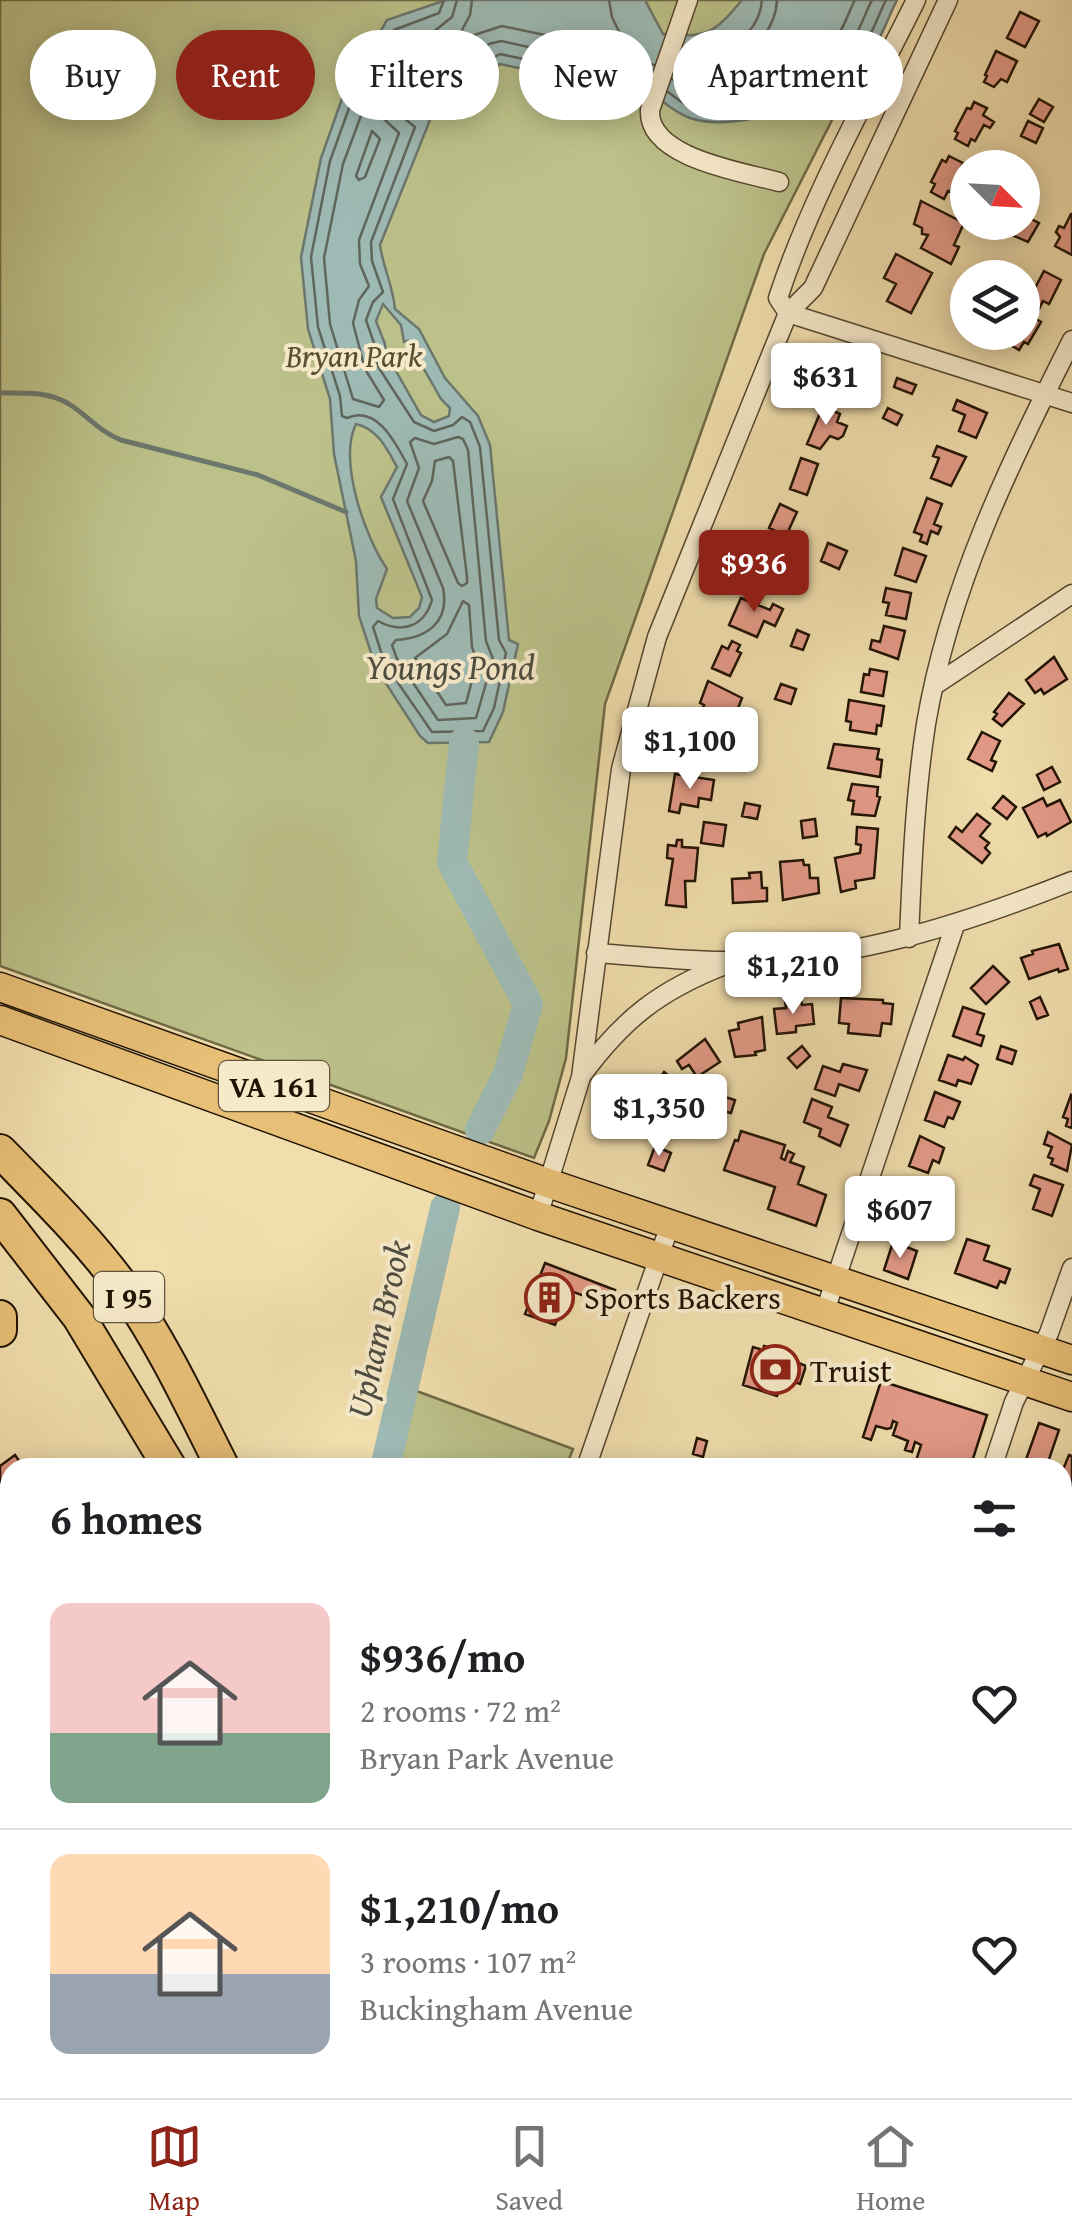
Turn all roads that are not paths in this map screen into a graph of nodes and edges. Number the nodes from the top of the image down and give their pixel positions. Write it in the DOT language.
graph roads {
  1 [pos="688,0"];
  2 [pos="916,0"];
  3 [pos="948,0"];
  4 [pos="779,182"];
  5 [pos="788,313"];
  6 [pos="1072,340"];
  7 [pos="1044,394"];
  8 [pos="1072,403"];
  9 [pos="1072,594"];
  10 [pos="934,684"];
  11 [pos="1072,881"];
  12 [pos="955,925"];
  13 [pos="909,938"];
  14 [pos="596,953"];
  15 [pos="735,962"];
  16 [pos="0,987"];
  17 [pos="0,1020"];
  18 [pos="581,1077"];
  19 [pos="0,1151"];
  20 [pos="548,1183"];
  21 [pos="0,1215"];
  22 [pos="538,1216"];
  23 [pos="670,1225"];
  24 [pos="660,1257"];
  25 [pos="1072,1268"];
  26 [pos="835,1280"];
  27 [pos="824,1314"];
  28 [pos="0,1318"];
  29 [pos="0,1330"];
  30 [pos="1040,1349"];
  31 [pos="1072,1360"];
  32 [pos="1024,1380"];
  33 [pos="1072,1396"];
  34 [pos="164,1458"];
  35 [pos="217,1458"];
  36 [pos="590,1458"];
  37 [pos="996,1458"];
  1 -- 4 [label="street"];
  2 -- 5 [label="street"];
  3 -- 5 [label="street"];
  5 -- 7 [label="street"];
  5 -- 14 [label="street"];
  6 -- 7 [label="street"];
  7 -- 8 [label="street"];
  7 -- 10 [label="street"];
  9 -- 10 [label="street"];
  10 -- 13 [label="street"];
  11 -- 12 [label="street"];
  12 -- 13 [label="street"];
  12 -- 26 [label="street"];
  13 -- 15 [label="street"];
  14 -- 15 [label="street"];
  14 -- 18 [label="street"];
  15 -- 18 [label="street"];
  16 -- 20 [label="main road, VA 161"];
  17 -- 22 [label="main road, VA 161"];
  18 -- 20 [label="street"];
  19 -- 35 [label="highway, I 95"];
  20 -- 22 [label="street"];
  20 -- 23 [label="main road, VA 161"];
  21 -- 34 [label="highway, I 95"];
  22 -- 24 [label="main road, VA 161"];
  23 -- 24 [label="street"];
  23 -- 26 [label="main road, VA 161"];
  24 -- 27 [label="main road, VA 161"];
  24 -- 36 [label="street"];
  25 -- 30 [label="street"];
  26 -- 27 [label="street"];
  26 -- 30 [label="main road, VA 161"];
  27 -- 32 [label="main road, VA 161"];
  28 -- 29 [label="highway"];
  30 -- 31 [label="main road, VA 161"];
  30 -- 32 [label="street"];
  32 -- 33 [label="main road, VA 161"];
  32 -- 37 [label="street"];
}
